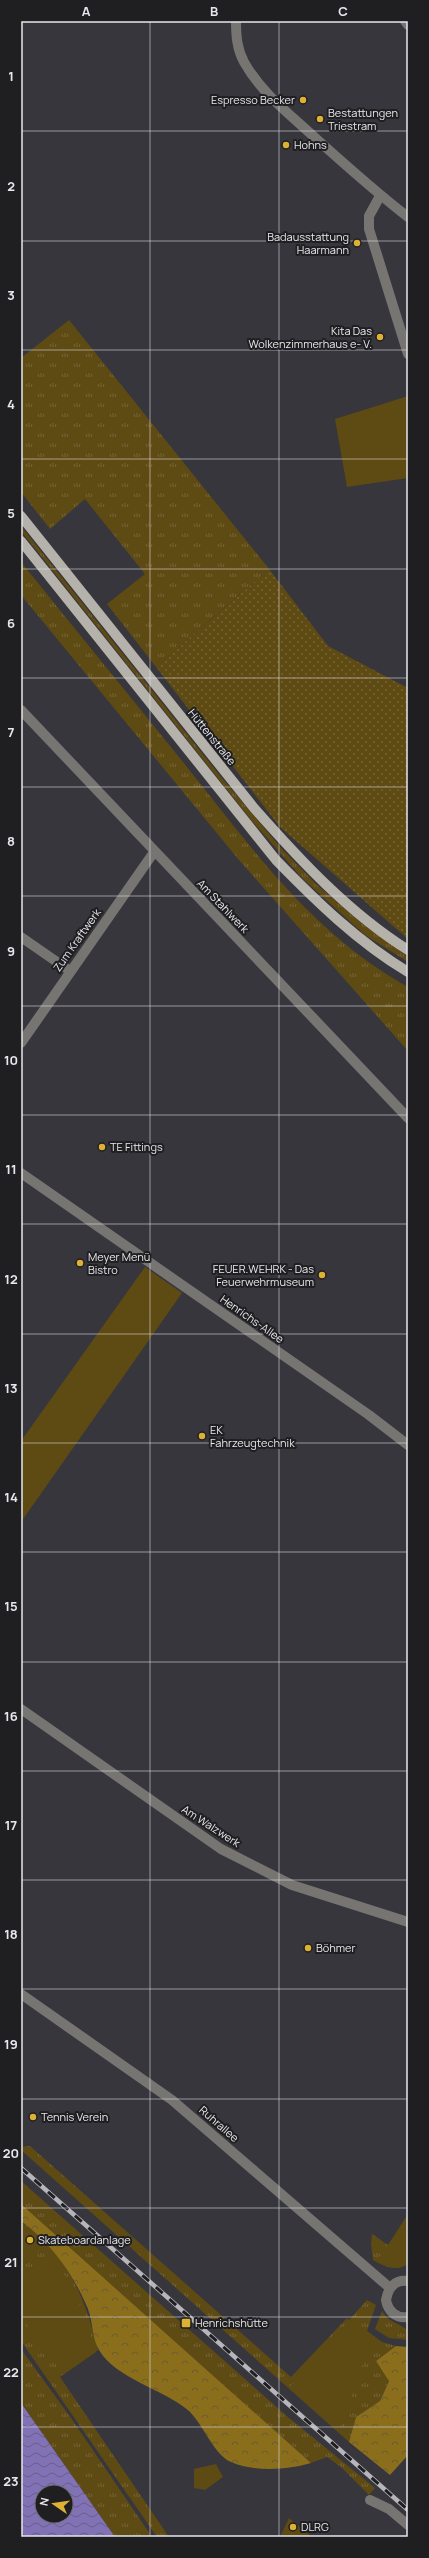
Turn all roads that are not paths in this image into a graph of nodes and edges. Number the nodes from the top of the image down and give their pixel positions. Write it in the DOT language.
graph roads {
  1 [pos="405,21"];
  2 [pos="236,25"];
  3 [pos="408,25"];
  4 [pos="380,196"];
  5 [pos="408,217"];
  6 [pos="408,354"];
  7 [pos="21,516"];
  8 [pos="21,541"];
  9 [pos="21,710"];
  10 [pos="154,852"];
  11 [pos="21,937"];
  12 [pos="408,950"];
  13 [pos="70,971"];
  14 [pos="408,972"];
  15 [pos="21,1043"];
  16 [pos="408,1118"];
  17 [pos="21,1173"];
  18 [pos="408,1444"];
  19 [pos="21,1709"];
  20 [pos="408,1922"];
  21 [pos="21,1994"];
  22 [pos="408,2281"];
  23 [pos="390,2288"];
  24 [pos="407,2319"];
  25 [pos="370,2500"];
  26 [pos="408,2525"];
  1 -- 3 [label="street"];
  2 -- 4 [label="street"];
  4 -- 5 [label="street"];
  4 -- 6 [label="street"];
  7 -- 12 [label="main road, Hüttenstraße"];
  8 -- 14 [label="main road"];
  9 -- 10 [label="street, Am Stahlwerk"];
  10 -- 13 [label="street, Zum Kraftwerk"];
  10 -- 16 [label="street, Am Stahlwerk"];
  11 -- 13 [label="street"];
  13 -- 15 [label="street, Zum Kraftwerk"];
  17 -- 18 [label="street, Henrichs-Allee"];
  19 -- 20 [label="street, Am Walzwerk"];
  21 -- 23 [label="street, Ruhrallee"];
  22 -- 23 [label="street"];
  23 -- 24 [label="street"];
  25 -- 26 [label="street"];
}
